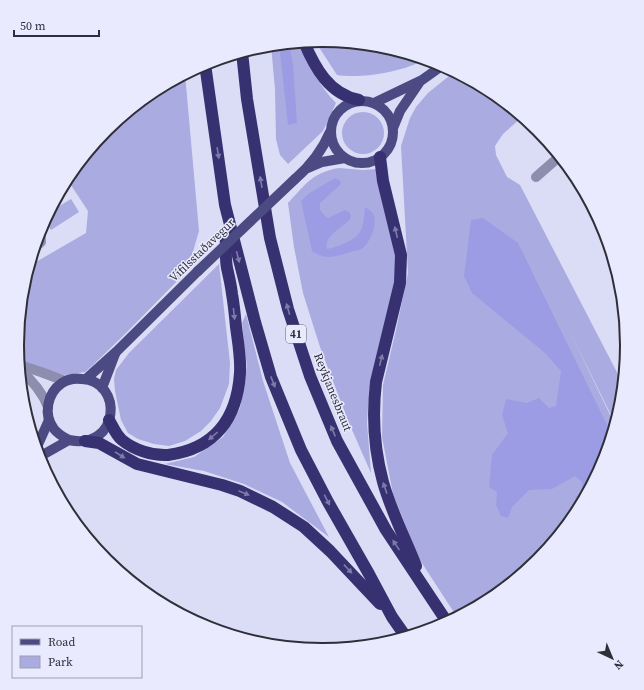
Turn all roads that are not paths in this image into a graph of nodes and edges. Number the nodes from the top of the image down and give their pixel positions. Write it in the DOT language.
graph roads {
  1 [pos="307,48"];
  2 [pos="243,58"];
  3 [pos="436,70"];
  4 [pos="206,71"];
  5 [pos="422,80"];
  6 [pos="359,100"];
  7 [pos="374,103"];
  8 [pos="393,128"];
  9 [pos="330,132"];
  10 [pos="380,157"];
  11 [pos="345,158"];
  12 [pos="555,160"];
  13 [pos="308,168"];
  14 [pos="536,177"];
  15 [pos="225,205"];
  16 [pos="116,352"];
  17 [pos="25,367"];
  18 [pos="26,375"];
  19 [pos="86,379"];
  20 [pos="65,381"];
  21 [pos="102,388"];
  22 [pos="48,407"];
  23 [pos="49,420"];
  24 [pos="109,420"];
  25 [pos="40,440"];
  26 [pos="69,440"];
  27 [pos="85,441"];
  28 [pos="45,454"];
  29 [pos="426,589"];
  30 [pos="392,617"];
  31 [pos="444,617"];
  32 [pos="402,632"];
  1 -- 6 [label="highway"];
  29 -- 2 [label="highway, Reykjanesbraut / 41, one-way"];
  3 -- 5 [label="main road"];
  4 -- 15 [label="highway, one-way"];
  5 -- 7 [label="main road"];
  5 -- 8 [label="main road"];
  6 -- 7 [label="main road"];
  6 -- 9 [label="main road, Vífilsstaðavegur"];
  7 -- 8 [label="main road"];
  8 -- 10 [label="main road"];
  9 -- 11 [label="main road"];
  9 -- 13 [label="main road, Vífilsstaðavegur"];
  10 -- 11 [label="main road, Vífilsstaðavegur"];
  29 -- 10 [label="highway, one-way"];
  11 -- 13 [label="main road, Vífilsstaðavegur"];
  12 -- 14 [label="street"];
  13 -- 16 [label="main road, Vífilsstaðavegur, bridge"];
  15 -- 24 [label="highway, one-way"];
  15 -- 30 [label="highway, one-way"];
  16 -- 19 [label="main road, Vífilsstaðavegur"];
  16 -- 21 [label="main road, Vífilsstaðavegur"];
  17 -- 20 [label="street"];
  18 -- 22 [label="street"];
  19 -- 20 [label="main road"];
  19 -- 21 [label="main road"];
  20 -- 22 [label="main road"];
  21 -- 24 [label="main road"];
  22 -- 23 [label="main road"];
  23 -- 25 [label="main road"];
  23 -- 26 [label="main road"];
  24 -- 27 [label="main road"];
  26 -- 27 [label="main road"];
  26 -- 28 [label="main road"];
  27 -- 30 [label="highway, one-way"];
  29 -- 31 [label="highway, Reykjanesbraut / 41"];
  30 -- 32 [label="highway"];
}
